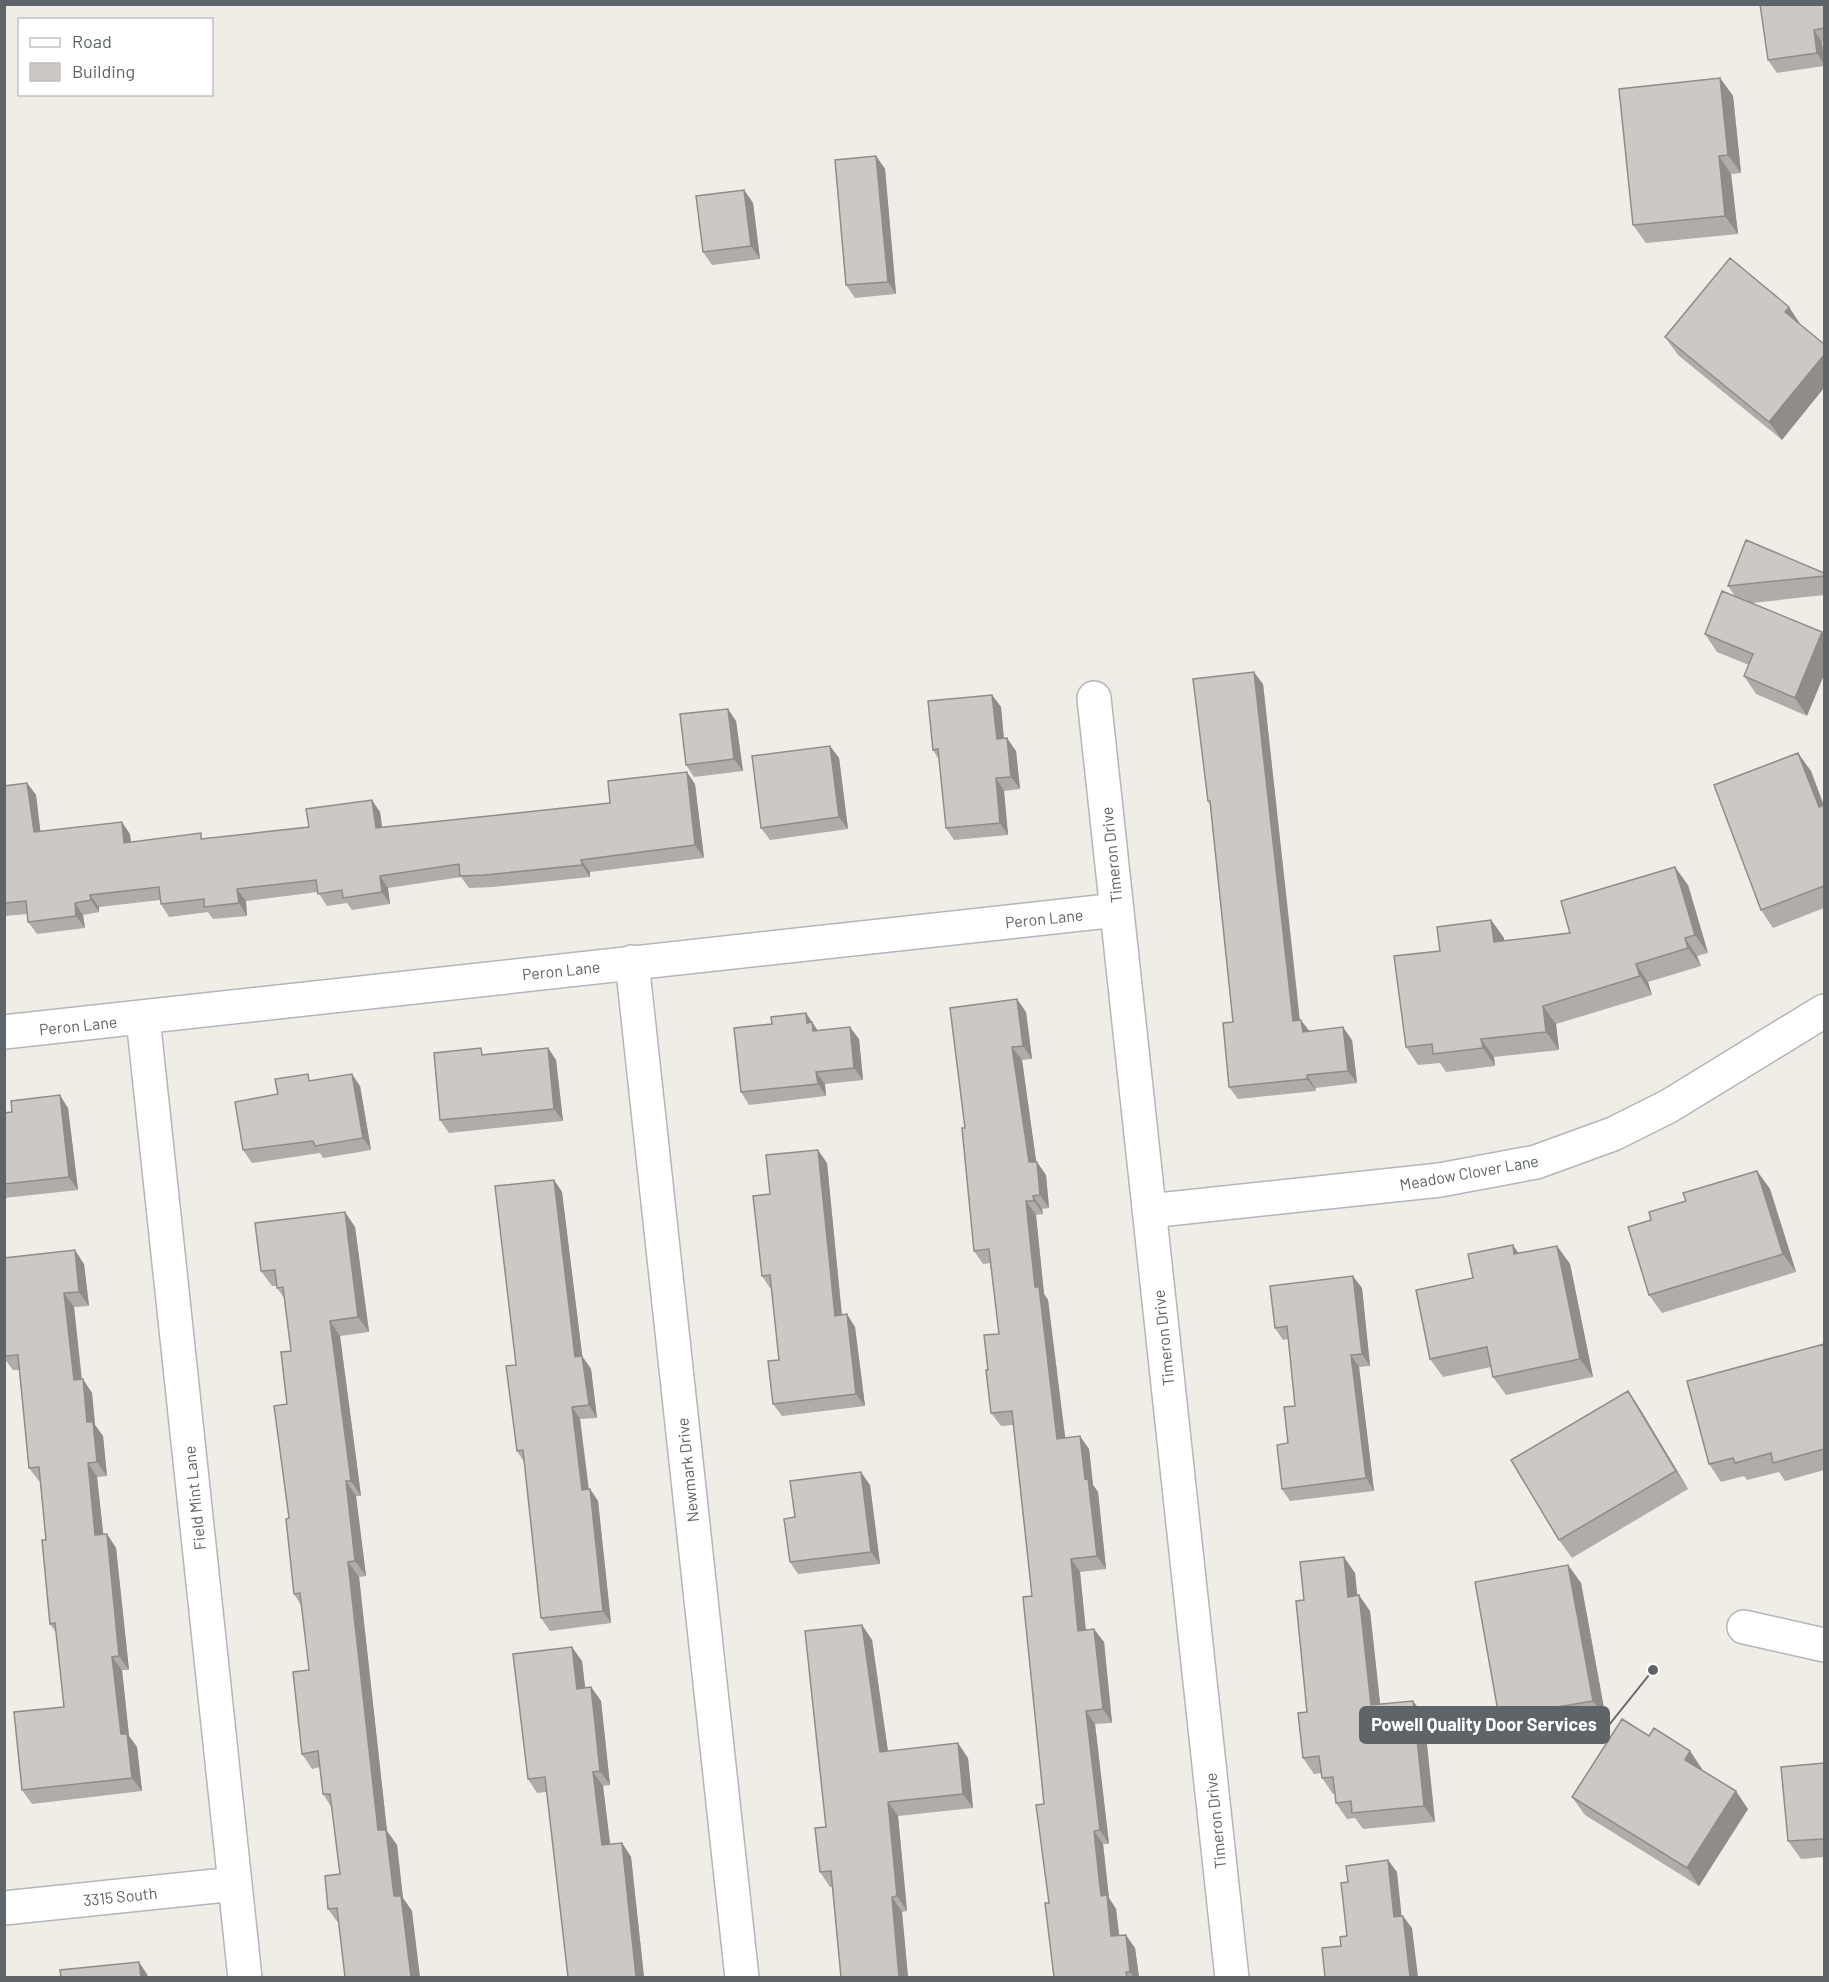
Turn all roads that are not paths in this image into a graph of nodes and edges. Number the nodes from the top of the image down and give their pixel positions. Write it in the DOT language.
graph roads {
  1 [pos="1094,699"];
  2 [pos="1117,910"];
  3 [pos="633,962"];
  4 [pos="1824,1011"];
  5 [pos="143,1018"];
  6 [pos="4,1032"];
  7 [pos="1149,1211"];
  8 [pos="1744,1627"];
  9 [pos="1824,1645"];
  10 [pos="235,1884"];
  11 [pos="4,1908"];
  12 [pos="245,1977"];
  13 [pos="742,1977"];
  14 [pos="1232,1977"];
  1 -- 2 [label="street, Timeron Drive"];
  2 -- 3 [label="street, Peron Lane"];
  2 -- 7 [label="street, Timeron Drive"];
  3 -- 5 [label="street, Peron Lane"];
  3 -- 13 [label="street, Newmark Drive"];
  4 -- 7 [label="street, Meadow Clover Lane"];
  5 -- 6 [label="street, Peron Lane"];
  5 -- 10 [label="street, Field Mint Lane"];
  7 -- 14 [label="street, Timeron Drive"];
  8 -- 9 [label="street"];
  10 -- 11 [label="street, 3315 South"];
  10 -- 12 [label="street, Field Mint Lane"];
}
